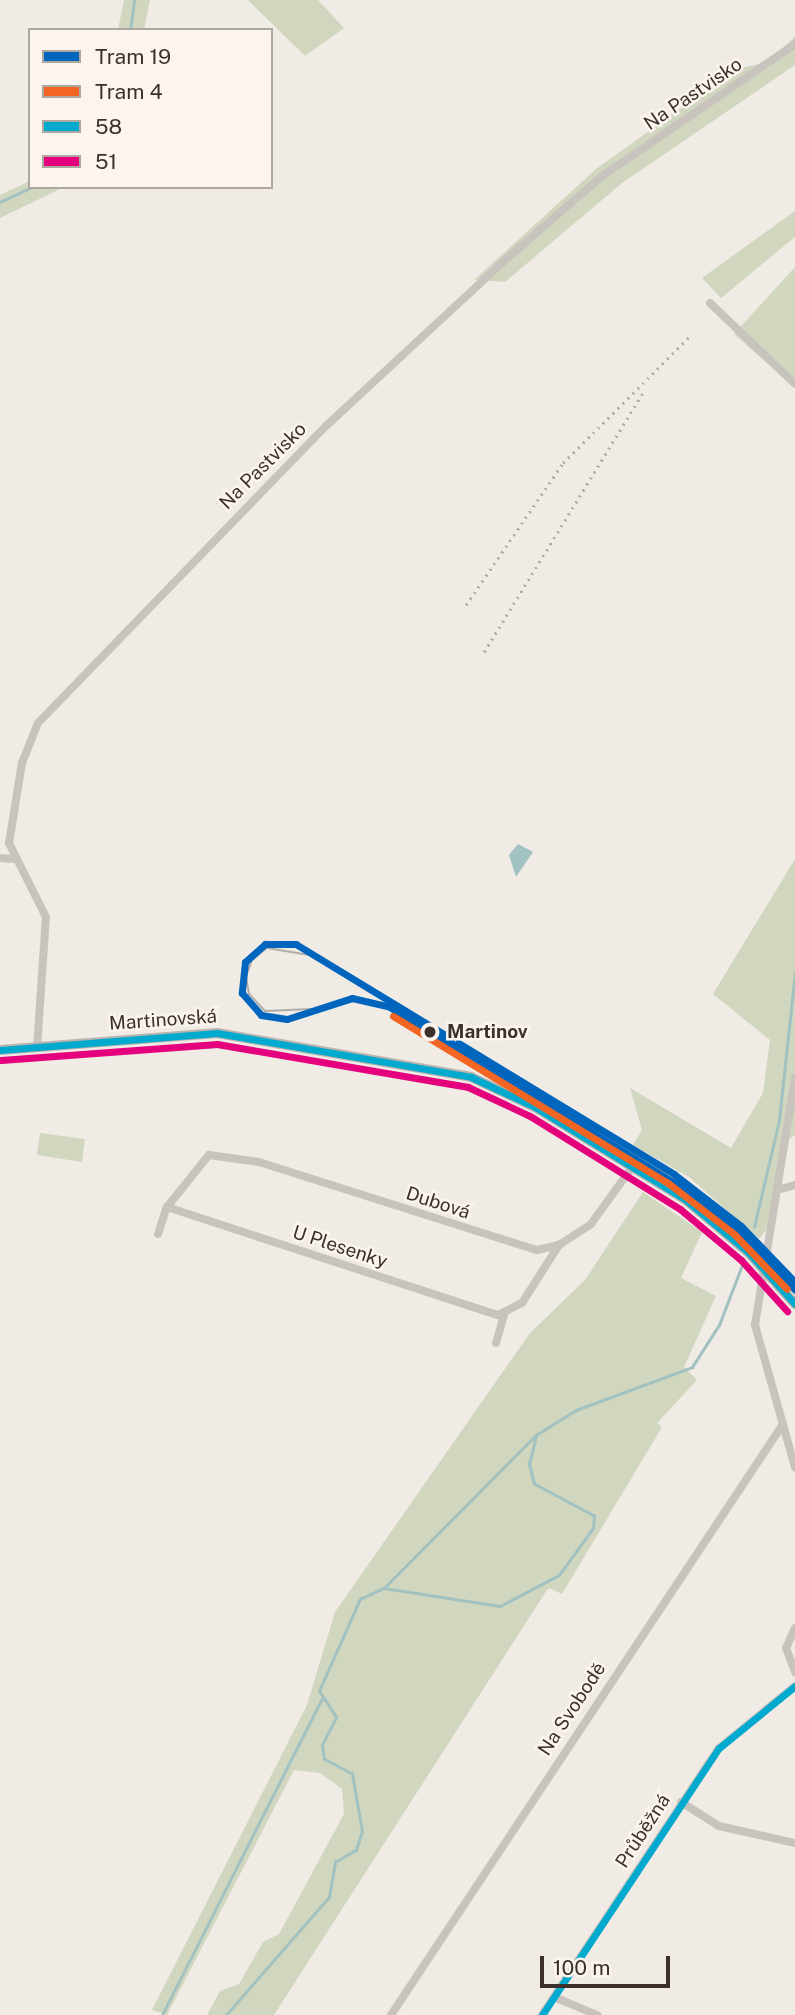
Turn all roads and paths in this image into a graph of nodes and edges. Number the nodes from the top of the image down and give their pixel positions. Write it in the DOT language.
graph roads {
  1 [pos="795,44"];
  2 [pos="710,303"];
  3 [pos="795,384"];
  4 [pos="0,858"];
  5 [pos="15,859"];
  6 [pos="37,1048"];
  7 [pos="0,1050"];
  8 [pos="795,1078"];
  9 [pos="795,1138"];
  10 [pos="788,1145"];
  11 [pos="633,1166"];
  12 [pos="795,1185"];
  13 [pos="781,1189"];
  14 [pos="167,1207"];
  15 [pos="158,1234"];
  16 [pos="559,1245"];
  17 [pos="764,1269"];
  18 [pos="795,1304"];
  19 [pos="504,1315"];
  20 [pos="496,1343"];
  21 [pos="783,1424"];
  22 [pos="795,1467"];
  23 [pos="795,1628"];
  24 [pos="795,1672"];
  25 [pos="795,1686"];
  26 [pos="681,1801"];
  27 [pos="795,1843"];
  28 [pos="554,1997"];
  29 [pos="391,2015"];
  30 [pos="542,2015"];
  31 [pos="597,2015"];
  1 -- 5 [label="street, Na Pastvisko"];
  2 -- 3 [label="street"];
  4 -- 5 [label="street"];
  5 -- 6 [label="street, Na Pastvisko"];
  6 -- 7 [label="street, Martinovská"];
  6 -- 11 [label="street, Martinovská"];
  8 -- 10 [label="street"];
  9 -- 10 [label="street"];
  10 -- 13 [label="street"];
  11 -- 16 [label="street, Dubová"];
  11 -- 17 [label="street, Martinovská"];
  12 -- 13 [label="street"];
  13 -- 17 [label="street"];
  14 -- 15 [label="street"];
  14 -- 16 [label="street, Dubová"];
  14 -- 19 [label="street, U Plesenky"];
  16 -- 19 [label="street"];
  17 -- 18 [label="street, Martinovská"];
  17 -- 21 [label="street"];
  19 -- 20 [label="street"];
  21 -- 22 [label="street"];
  21 -- 29 [label="street, Na Svobodě"];
  23 -- 24 [label="street"];
  25 -- 26 [label="street, Průběžná"];
  26 -- 27 [label="street"];
  26 -- 28 [label="street, Průběžná"];
  28 -- 30 [label="street, Průběžná"];
  28 -- 31 [label="street"];
}
